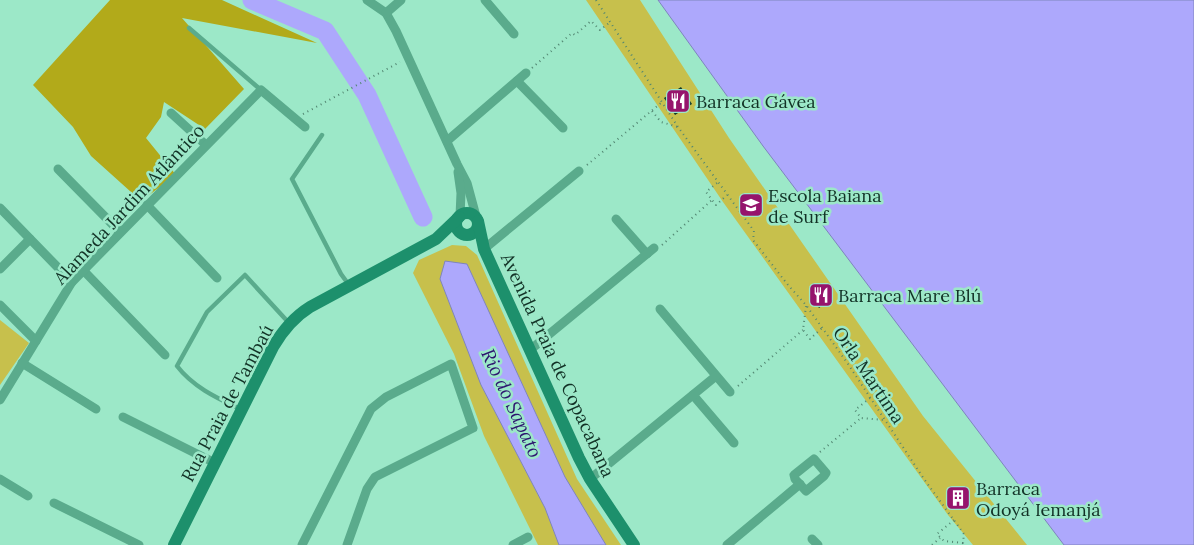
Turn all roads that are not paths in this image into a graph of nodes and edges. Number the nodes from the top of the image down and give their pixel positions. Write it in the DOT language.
graph roads {
  1 [pos="367,0"];
  2 [pos="401,0"];
  3 [pos="486,0"];
  4 [pos="386,13"];
  5 [pos="188,28"];
  6 [pos="514,34"];
  7 [pos="526,72"];
  8 [pos="517,81"];
  9 [pos="261,90"];
  10 [pos="171,113"];
  11 [pos="305,126"];
  12 [pos="563,128"];
  13 [pos="322,135"];
  14 [pos="446,141"];
  15 [pos="206,146"];
  16 [pos="457,164"];
  17 [pos="58,169"];
  18 [pos="579,171"];
  19 [pos="147,205"];
  20 [pos="0,208"];
  21 [pos="459,217"];
  22 [pos="616,219"];
  23 [pos="478,220"];
  24 [pos="120,232"];
  25 [pos="464,234"];
  26 [pos="30,239"];
  27 [pos="436,239"];
  28 [pos="484,249"];
  29 [pos="0,269"];
  30 [pos="83,270"];
  31 [pos="217,278"];
  32 [pos="72,282"];
  33 [pos="350,286"];
  34 [pos="0,305"];
  35 [pos="660,309"];
  36 [pos="289,324"];
  37 [pos="36,340"];
  38 [pos="530,350"];
  39 [pos="165,355"];
  40 [pos="22,362"];
  41 [pos="716,376"];
  42 [pos="730,392"];
  43 [pos="693,395"];
  44 [pos="0,400"];
  45 [pos="96,409"];
  46 [pos="242,410"];
  47 [pos="123,417"];
  48 [pos="734,443"];
  49 [pos="215,463"];
  50 [pos="0,479"];
  51 [pos="590,480"];
  52 [pos="800,484"];
  53 [pos="28,496"];
  54 [pos="54,503"];
  55 [pos="528,537"];
  56 [pos="139,545"];
  57 [pos="174,545"];
  58 [pos="302,545"];
  59 [pos="347,545"];
  60 [pos="512,545"];
  61 [pos="634,545"];
  62 [pos="727,545"];
  1 -- 4 [label="street, Avenida Praia de Copacabana"];
  2 -- 4 [label="street"];
  3 -- 6 [label="street"];
  4 -- 14 [label="street, Avenida Praia de Copacabana"];
  5 -- 9 [label="lane"];
  7 -- 8 [label="street"];
  8 -- 12 [label="street"];
  8 -- 14 [label="street"];
  9 -- 11 [label="street"];
  9 -- 15 [label="street, Alameda Jardim Atlântico"];
  10 -- 15 [label="street"];
  13 -- 33 [label="lane"];
  14 -- 16 [label="street, Avenida Praia de Copacabana"];
  15 -- 19 [label="street, Alameda Jardim Atlântico"];
  16 -- 21 [label="street, Avenida Praia de Copacabana"];
  16 -- 23 [label="street, Avenida Praia de Copacabana"];
  17 -- 24 [label="street"];
  18 -- 28 [label="street"];
  19 -- 24 [label="street, Alameda Jardim Atlântico"];
  19 -- 31 [label="street"];
  20 -- 26 [label="street"];
  21 -- 23 [label="street"];
  21 -- 25 [label="street"];
  21 -- 27 [label="street, Rua Praia de Tambaú"];
  22 -- 38 [label="street"];
  23 -- 25 [label="street"];
  23 -- 28 [label="street, Avenida Praia de Copacabana"];
  24 -- 30 [label="street, Alameda Jardim Atlântico"];
  25 -- 27 [label="street, Rua Praia de Tambaú"];
  25 -- 28 [label="street, Avenida Praia de Copacabana"];
  26 -- 29 [label="street"];
  26 -- 32 [label="street"];
  27 -- 33 [label="street, Rua Praia de Tambaú"];
  28 -- 38 [label="street, Avenida Praia de Copacabana"];
  30 -- 32 [label="street, Alameda Jardim Atlântico"];
  30 -- 39 [label="street"];
  32 -- 37 [label="street, Alameda Jardim Atlântico"];
  33 -- 36 [label="street, Rua Praia de Tambaú"];
  34 -- 37 [label="street"];
  35 -- 41 [label="street"];
  36 -- 46 [label="street, Rua Praia de Tambaú"];
  36 -- 46 [label="lane"];
  37 -- 40 [label="street, Alameda Jardim Atlântico"];
  38 -- 51 [label="street, Avenida Praia de Copacabana"];
  40 -- 44 [label="street, Alameda Jardim Atlântico"];
  40 -- 45 [label="street"];
  41 -- 42 [label="street"];
  41 -- 43 [label="street"];
  43 -- 48 [label="street"];
  43 -- 51 [label="street"];
  46 -- 49 [label="street, Rua Praia de Tambaú"];
  47 -- 49 [label="street"];
  49 -- 57 [label="street, Rua Praia de Tambaú"];
  50 -- 53 [label="street"];
  51 -- 61 [label="street, Avenida Praia de Copacabana"];
  52 -- 52 [label="street"];
  52 -- 62 [label="street"];
  54 -- 56 [label="street"];
  55 -- 60 [label="street"];
  58 -- 59 [label="street"];
}
